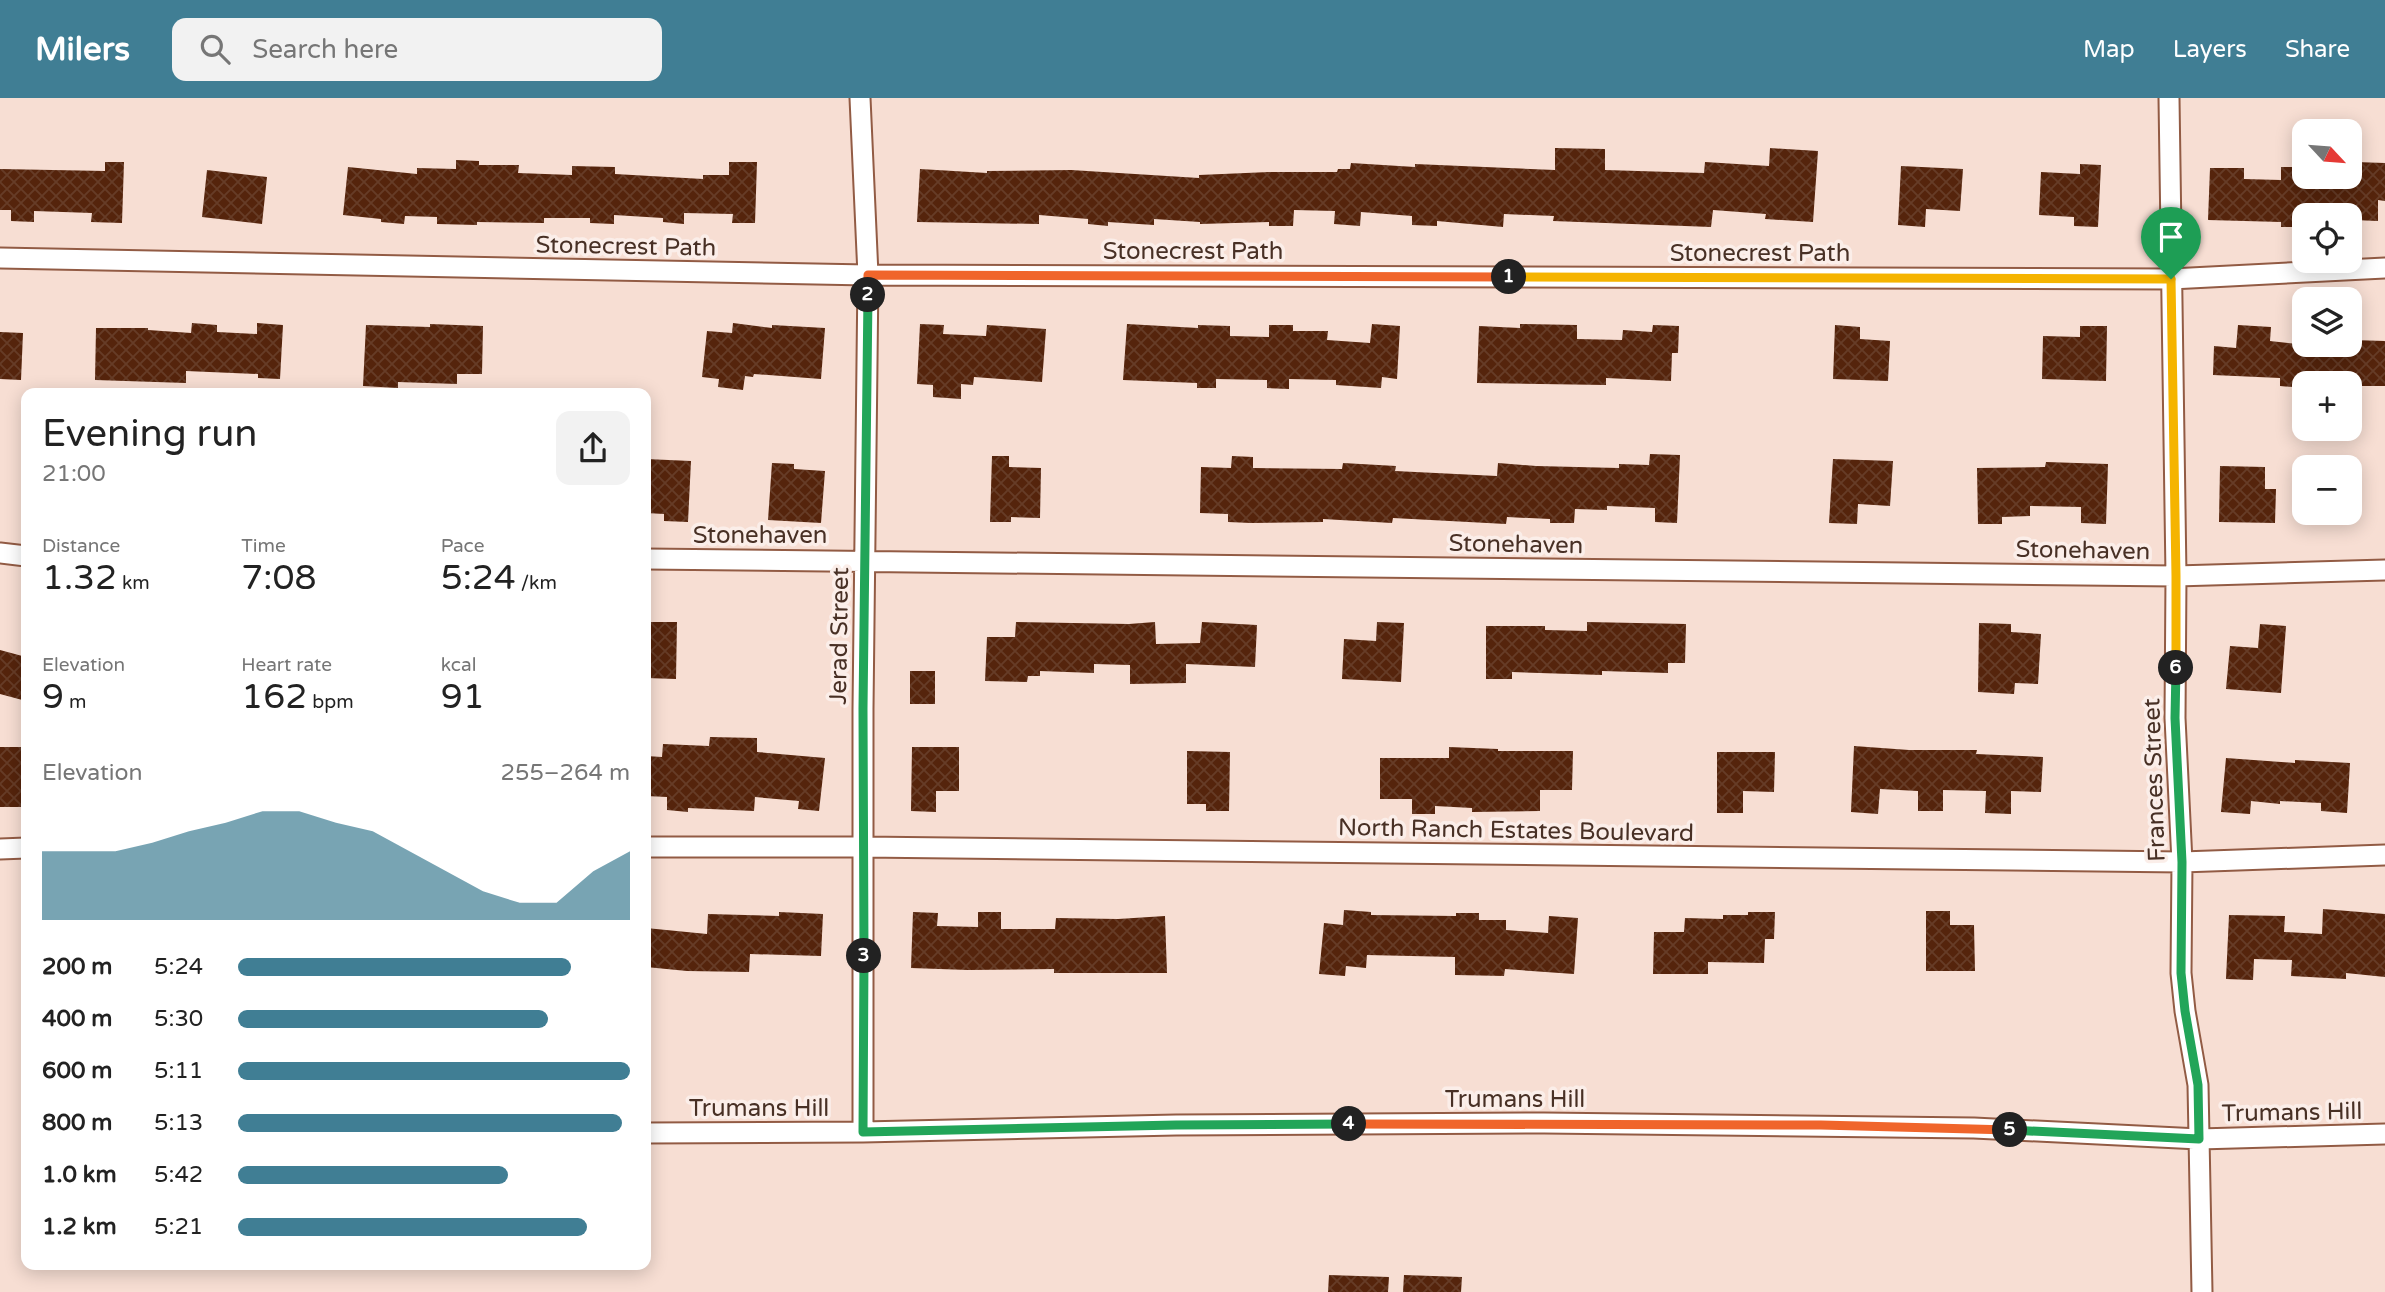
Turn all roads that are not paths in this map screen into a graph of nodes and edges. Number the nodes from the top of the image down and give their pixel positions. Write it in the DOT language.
graph roads {
  1 [pos="860,98"];
  2 [pos="2169,98"];
  3 [pos="0,258"];
  4 [pos="2385,268"];
  5 [pos="868,275"];
  6 [pos="2171,279"];
  7 [pos="0,553"];
  8 [pos="21,555"];
  9 [pos="651,559"];
  10 [pos="864,561"];
  11 [pos="2385,570"];
  12 [pos="2176,576"];
  13 [pos="651,847"];
  14 [pos="863,847"];
  15 [pos="21,848"];
  16 [pos="0,849"];
  17 [pos="2385,855"];
  18 [pos="2182,862"];
  19 [pos="863,1132"];
  20 [pos="651,1133"];
  21 [pos="2385,1134"];
  22 [pos="2199,1139"];
  23 [pos="2202,1292"];
  1 -- 5 [label="street, Jerad Street"];
  2 -- 6 [label="street, Frances Street"];
  3 -- 5 [label="street, Stonecrest Path"];
  4 -- 6 [label="street, Stonecrest Path"];
  5 -- 6 [label="street, Stonecrest Path"];
  5 -- 10 [label="street, Jerad Street"];
  6 -- 12 [label="street, Frances Street"];
  7 -- 8 [label="street"];
  9 -- 10 [label="street, Stonehaven"];
  10 -- 12 [label="street, Stonehaven"];
  10 -- 14 [label="street, Jerad Street"];
  11 -- 12 [label="street, Stonehaven"];
  12 -- 18 [label="street, Frances Street"];
  13 -- 14 [label="street, North Ranch Estates Boulevard"];
  14 -- 18 [label="street, North Ranch Estates Boulevard"];
  14 -- 19 [label="street, Jerad Street"];
  15 -- 16 [label="street"];
  17 -- 18 [label="street, North Ranch Estates Boulevard"];
  18 -- 22 [label="street, Frances Street"];
  19 -- 20 [label="street, Trumans Hill"];
  19 -- 22 [label="street, Trumans Hill"];
  21 -- 22 [label="street, Trumans Hill"];
  22 -- 23 [label="street, Frances Street"];
}
